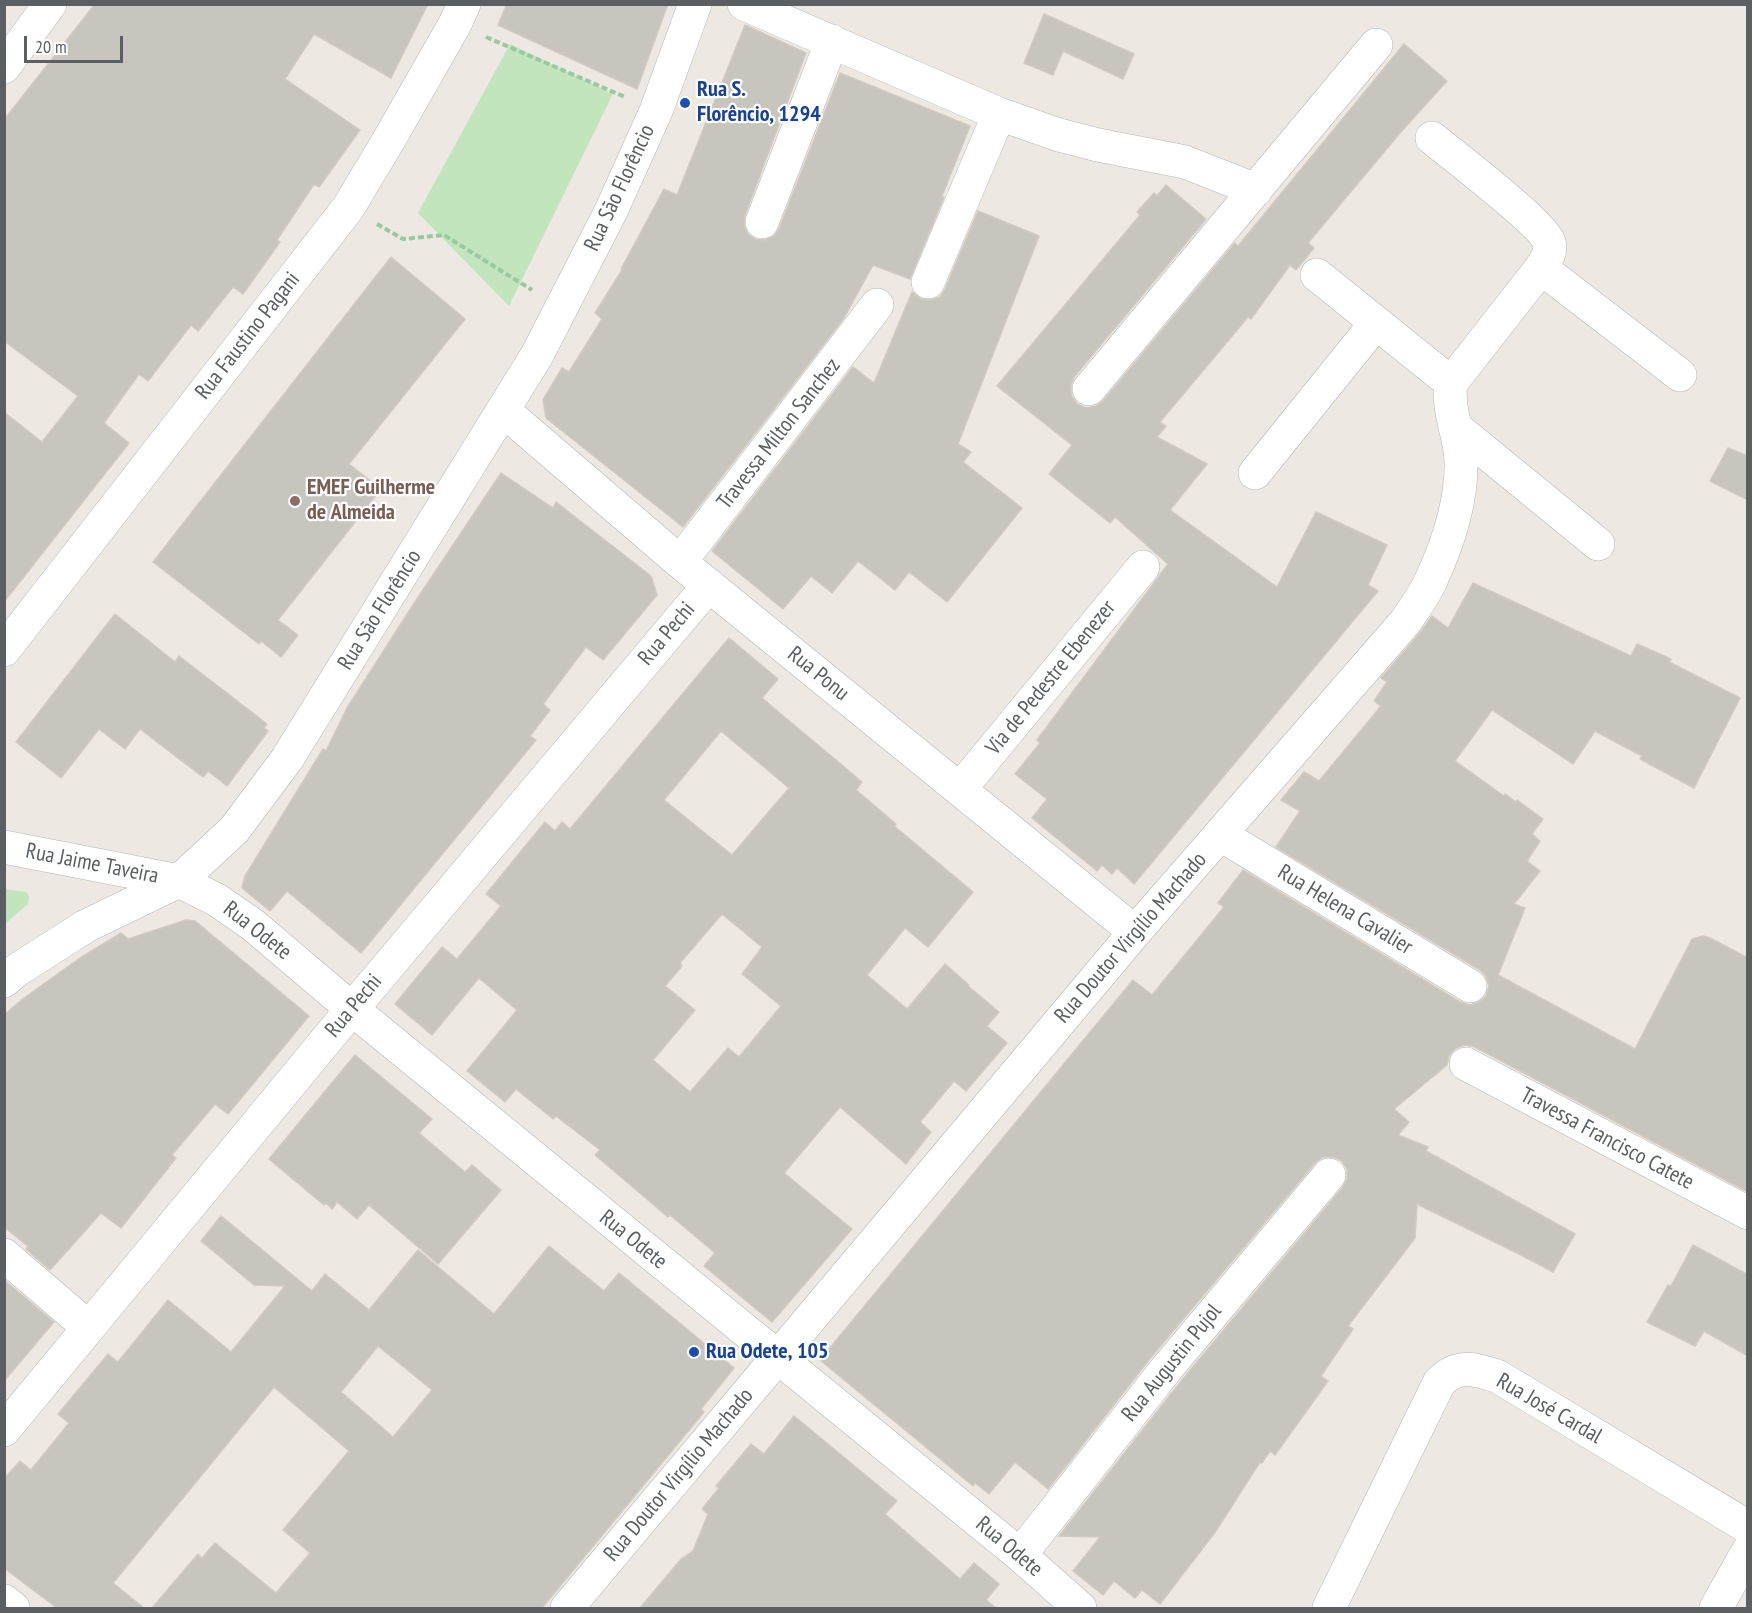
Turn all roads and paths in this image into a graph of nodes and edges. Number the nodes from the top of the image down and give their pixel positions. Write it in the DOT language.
graph roads {
  1 [pos="50,4"];
  2 [pos="695,4"];
  3 [pos="744,4"];
  4 [pos="459,14"];
  5 [pos="832,41"];
  6 [pos="1376,45"];
  7 [pos="4,67"];
  8 [pos="656,111"];
  9 [pos="999,114"];
  10 [pos="1432,138"];
  11 [pos="1256,190"];
  12 [pos="348,207"];
  13 [pos="762,222"];
  14 [pos="1541,268"];
  15 [pos="1317,275"];
  16 [pos="928,282"];
  17 [pos="877,305"];
  18 [pos="561,308"];
  19 [pos="1376,323"];
  20 [pos="1680,375"];
  21 [pos="1451,383"];
  22 [pos="1089,389"];
  23 [pos="504,411"];
  24 [pos="1455,427"];
  25 [pos="1255,474"];
  26 [pos="1598,544"];
  27 [pos="680,562"];
  28 [pos="1143,567"];
  29 [pos="708,585"];
  30 [pos="4,650"];
  31 [pos="960,789"];
  32 [pos="1221,835"];
  33 [pos="4,847"];
  34 [pos="179,881"];
  35 [pos="1135,932"];
  36 [pos="4,981"];
  37 [pos="1470,986"];
  38 [pos="352,1009"];
  39 [pos="1466,1064"];
  40 [pos="1329,1175"];
  41 [pos="1748,1213"];
  42 [pos="4,1255"];
  43 [pos="88,1327"];
  44 [pos="777,1357"];
  45 [pos="4,1430"];
  46 [pos="1748,1527"];
  47 [pos="1748,1551"];
  48 [pos="1020,1555"];
  49 [pos="4,1601"];
  50 [pos="14,1608"];
  51 [pos="567,1608"];
  52 [pos="1080,1608"];
  53 [pos="1329,1608"];
  54 [pos="1716,1608"];
  1 -- 7 [label="street"];
  2 -- 8 [label="street, Rua São Florêncio"];
  3 -- 5 [label="street"];
  4 -- 8 [label="path"];
  4 -- 12 [label="street, Rua Faustino Pagani"];
  5 -- 9 [label="street"];
  5 -- 13 [label="street"];
  6 -- 11 [label="street"];
  8 -- 18 [label="street, Rua São Florêncio"];
  9 -- 11 [label="street"];
  9 -- 16 [label="street"];
  10 -- 14 [label="street"];
  11 -- 22 [label="street"];
  12 -- 18 [label="path"];
  12 -- 30 [label="street, Rua Faustino Pagani"];
  14 -- 20 [label="street"];
  14 -- 21 [label="street"];
  15 -- 19 [label="street"];
  17 -- 27 [label="street, Travessa Milton Sanchez"];
  18 -- 23 [label="street, Rua São Florêncio"];
  19 -- 21 [label="street"];
  19 -- 25 [label="street"];
  21 -- 24 [label="street, Rua Doutor Virgílio Machado"];
  23 -- 27 [label="street, Rua Ponu"];
  23 -- 34 [label="street, Rua São Florêncio"];
  24 -- 26 [label="street"];
  24 -- 32 [label="street, Rua Doutor Virgílio Machado"];
  27 -- 29 [label="street, Rua Ponu"];
  28 -- 31 [label="street, Via de Pedestre Ebenezer"];
  29 -- 31 [label="street, Rua Ponu"];
  29 -- 38 [label="street, Rua Pechi"];
  31 -- 35 [label="street, Rua Ponu"];
  32 -- 35 [label="street, Rua Doutor Virgílio Machado"];
  32 -- 37 [label="street, Rua Helena Cavalier"];
  33 -- 34 [label="street, Rua Jaime Taveira"];
  34 -- 36 [label="street, Rua São Florêncio"];
  34 -- 38 [label="street, Rua Odete"];
  35 -- 44 [label="street, Rua Doutor Virgílio Machado"];
  38 -- 43 [label="street, Rua Pechi"];
  38 -- 44 [label="street, Rua Odete"];
  39 -- 41 [label="street, Travessa Francisco Catete"];
  40 -- 48 [label="street, Rua Augustin Pujol"];
  42 -- 43 [label="street"];
  43 -- 45 [label="street, Rua Pechi"];
  44 -- 48 [label="street, Rua Odete"];
  44 -- 51 [label="street, Rua Doutor Virgílio Machado"];
  46 -- 53 [label="street, Rua José Cardal"];
  47 -- 54 [label="street"];
  48 -- 52 [label="street, Rua Odete"];
  49 -- 50 [label="street"];
}
